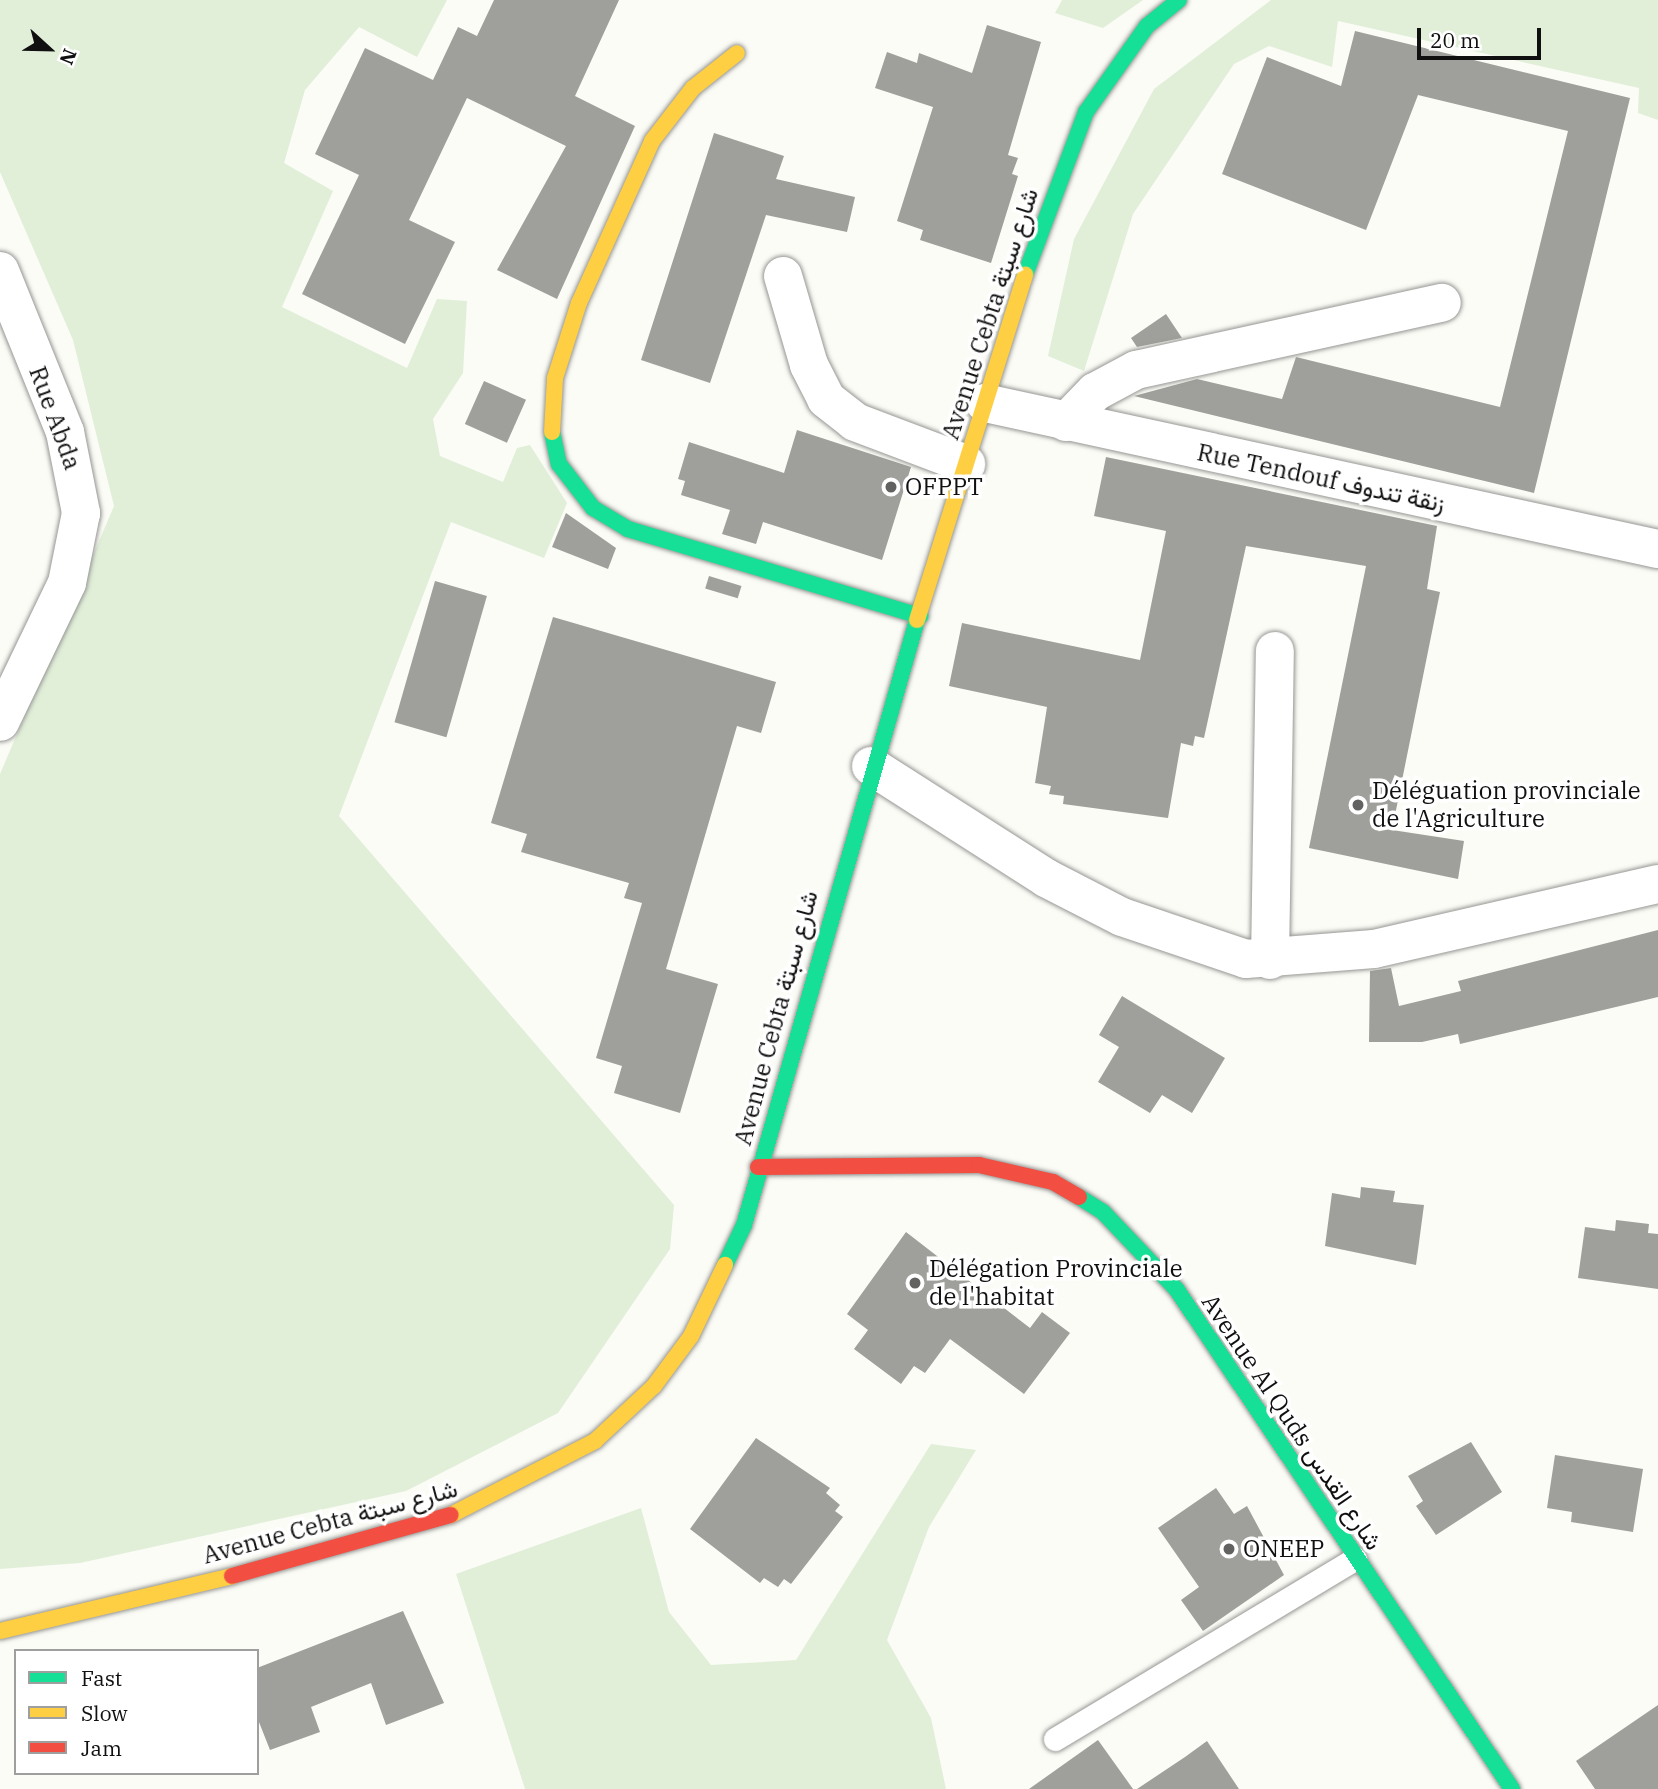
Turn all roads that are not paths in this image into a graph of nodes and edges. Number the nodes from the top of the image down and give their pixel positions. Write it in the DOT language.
graph roads {
  1 [pos="1179,0"];
  2 [pos="737,53"];
  3 [pos="0,271"];
  4 [pos="783,276"];
  5 [pos="1442,303"];
  6 [pos="985,403"];
  7 [pos="1066,422"];
  8 [pos="966,464"];
  9 [pos="1658,549"];
  10 [pos="920,616"];
  11 [pos="1275,651"];
  12 [pos="0,722"];
  13 [pos="871,766"];
  14 [pos="1658,884"];
  15 [pos="1270,960"];
  16 [pos="758,1167"];
  17 [pos="1355,1559"];
  18 [pos="0,1631"];
  19 [pos="1055,1739"];
  20 [pos="1512,1789"];
  1 -- 6 [label="street, Avenue Cebta شارع سبتة"];
  2 -- 10 [label="street"];
  3 -- 12 [label="street, Rue Abda"];
  4 -- 8 [label="street"];
  5 -- 7 [label="street"];
  6 -- 7 [label="street, Rue Tendouf زنقة تندوف"];
  6 -- 8 [label="street, Avenue Cebta شارع سبتة"];
  7 -- 9 [label="street, Rue Tendouf زنقة تندوف"];
  8 -- 10 [label="street, Avenue Cebta شارع سبتة"];
  10 -- 13 [label="street, Avenue Cebta شارع سبتة"];
  11 -- 15 [label="street"];
  13 -- 15 [label="street"];
  13 -- 16 [label="street, Avenue Cebta شارع سبتة"];
  14 -- 15 [label="street"];
  16 -- 17 [label="street, Avenue Al Quds شارع القدس"];
  16 -- 18 [label="street, Avenue Cebta شارع سبتة"];
  17 -- 19 [label="lane"];
  17 -- 20 [label="street, Avenue Al Quds شارع القدس"];
}
